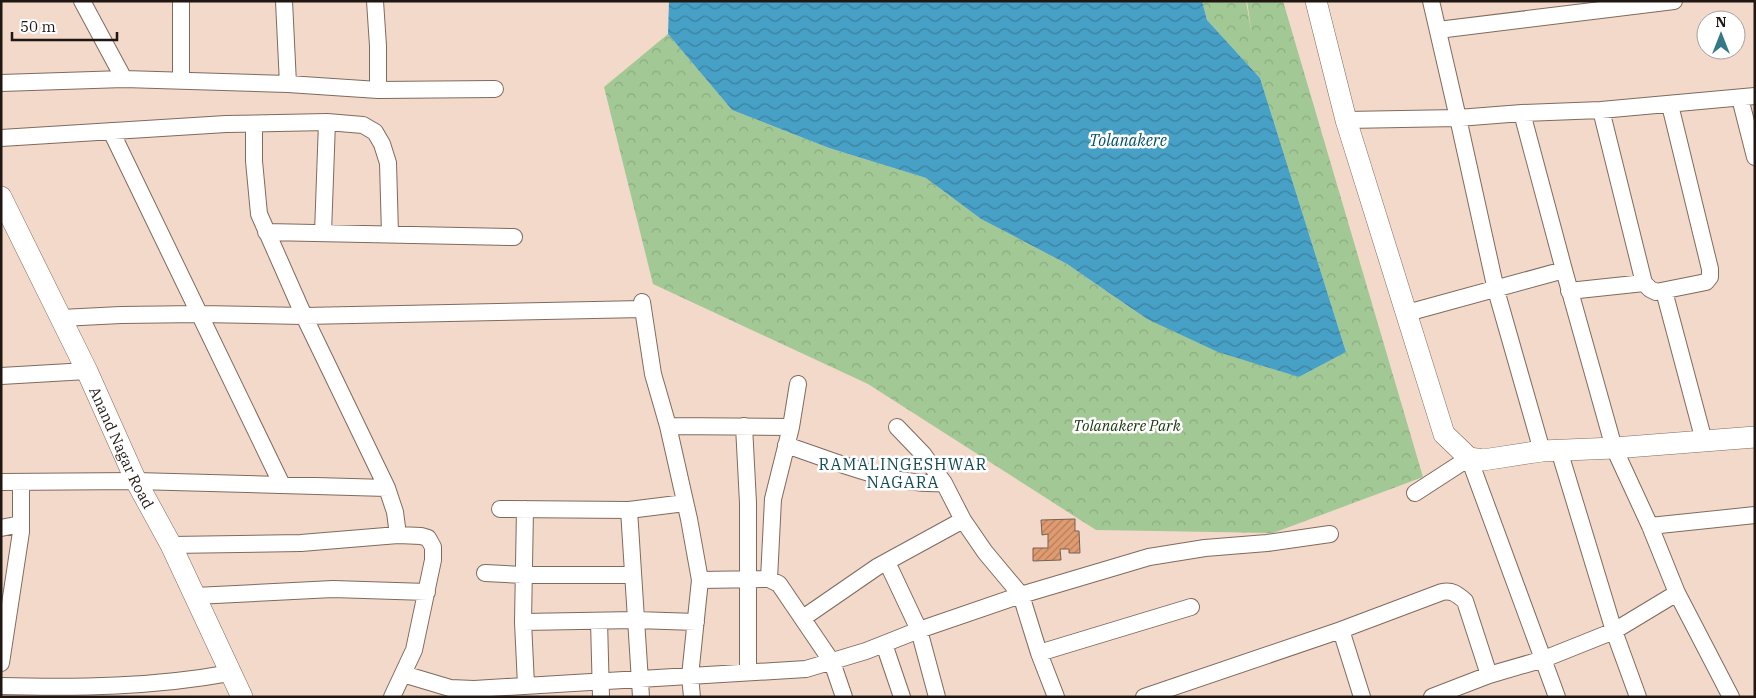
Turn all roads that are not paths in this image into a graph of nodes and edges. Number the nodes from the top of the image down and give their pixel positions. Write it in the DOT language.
graph roads {
  1 [pos="82,1"];
  2 [pos="181,1"];
  3 [pos="284,1"];
  4 [pos="375,1"];
  5 [pos="1316,1"];
  6 [pos="1430,1"];
  7 [pos="1674,1"];
  8 [pos="1438,30"];
  9 [pos="124,79"];
  10 [pos="181,81"];
  11 [pos="1,83"];
  12 [pos="288,84"];
  13 [pos="495,88"];
  14 [pos="378,90"];
  15 [pos="1747,97"];
  16 [pos="1670,105"];
  17 [pos="1601,110"];
  18 [pos="1522,113"];
  19 [pos="1458,118"];
  20 [pos="1346,120"];
  21 [pos="327,122"];
  22 [pos="254,124"];
  23 [pos="111,131"];
  24 [pos="1,138"];
  25 [pos="1755,157"];
  26 [pos="1,197"];
  27 [pos="266,232"];
  28 [pos="323,233"];
  29 [pos="390,234"];
  30 [pos="514,237"];
  31 [pos="1564,270"];
  32 [pos="1644,283"];
  33 [pos="1496,290"];
  34 [pos="1569,290"];
  35 [pos="1664,291"];
  36 [pos="1407,313"];
  37 [pos="200,314"];
  38 [pos="304,316"];
  39 [pos="61,318"];
  40 [pos="87,371"];
  41 [pos="1,376"];
  42 [pos="798,384"];
  43 [pos="668,426"];
  44 [pos="744,426"];
  45 [pos="790,427"];
  46 [pos="897,427"];
  47 [pos="1755,437"];
  48 [pos="1704,441"];
  49 [pos="786,445"];
  50 [pos="1614,448"];
  51 [pos="1551,451"];
  52 [pos="1469,458"];
  53 [pos="136,481"];
  54 [pos="1,482"];
  55 [pos="21,482"];
  56 [pos="944,483"];
  57 [pos="282,485"];
  58 [pos="387,488"];
  59 [pos="1415,493"];
  60 [pos="685,503"];
  61 [pos="500,509"];
  62 [pos="525,509"];
  63 [pos="629,510"];
  64 [pos="1755,515"];
  65 [pos="963,520"];
  66 [pos="21,524"];
  67 [pos="1650,526"];
  68 [pos="1,528"];
  69 [pos="1330,534"];
  70 [pos="398,535"];
  71 [pos="171,545"];
  72 [pos="887,562"];
  73 [pos="485,573"];
  74 [pos="523,575"];
  75 [pos="633,575"];
  76 [pos="749,579"];
  77 [pos="769,579"];
  78 [pos="700,580"];
  79 [pos="427,592"];
  80 [pos="1677,593"];
  81 [pos="1021,595"];
  82 [pos="195,596"];
  83 [pos="1191,607"];
  84 [pos="803,618"];
  85 [pos="636,620"];
  86 [pos="599,621"];
  87 [pos="522,622"];
  88 [pos="696,622"];
  89 [pos="919,630"];
  90 [pos="1341,630"];
  91 [pos="1614,631"];
  92 [pos="3,636"];
  93 [pos="884,644"];
  94 [pos="1039,653"];
  95 [pos="1544,659"];
  96 [pos="832,662"];
  97 [pos="1,663"];
  98 [pos="748,671"];
  99 [pos="230,672"];
  100 [pos="403,674"];
  101 [pos="1489,675"];
  102 [pos="690,676"];
  103 [pos="639,679"];
  104 [pos="1,686"];
  105 [pos="526,686"];
  106 [pos="601,689"];
  107 [pos="578,690"];
  108 [pos="1459,692"];
  109 [pos="242,697"];
  110 [pos="392,697"];
  111 [pos="641,697"];
  112 [pos="692,697"];
  113 [pos="844,697"];
  114 [pos="902,697"];
  115 [pos="938,697"];
  116 [pos="1056,697"];
  117 [pos="1144,697"];
  118 [pos="1362,697"];
  119 [pos="1432,697"];
  120 [pos="1558,697"];
  121 [pos="1638,697"];
  122 [pos="1731,697"];
  1 -- 9 [label="street"];
  2 -- 10 [label="street"];
  3 -- 12 [label="street"];
  4 -- 14 [label="street"];
  5 -- 20 [label="street"];
  6 -- 8 [label="street"];
  7 -- 8 [label="street"];
  8 -- 19 [label="street"];
  9 -- 10 [label="street"];
  9 -- 11 [label="street"];
  10 -- 12 [label="street"];
  12 -- 14 [label="street"];
  13 -- 14 [label="street"];
  15 -- 16 [label="street"];
  15 -- 25 [label="street"];
  16 -- 17 [label="street"];
  16 -- 35 [label="street"];
  17 -- 18 [label="street"];
  17 -- 32 [label="street"];
  18 -- 19 [label="street"];
  18 -- 31 [label="street"];
  19 -- 20 [label="street"];
  19 -- 33 [label="street"];
  20 -- 36 [label="street"];
  21 -- 22 [label="street"];
  21 -- 28 [label="street"];
  21 -- 29 [label="street"];
  22 -- 23 [label="street"];
  22 -- 27 [label="street"];
  23 -- 24 [label="street"];
  23 -- 37 [label="street"];
  26 -- 39 [label="street, Anand Nagar Road"];
  27 -- 28 [label="street"];
  27 -- 38 [label="street"];
  28 -- 29 [label="street"];
  29 -- 30 [label="street"];
  31 -- 33 [label="street"];
  31 -- 34 [label="street"];
  32 -- 34 [label="street"];
  32 -- 35 [label="street"];
  33 -- 36 [label="street"];
  33 -- 51 [label="street"];
  34 -- 50 [label="street"];
  35 -- 48 [label="street"];
  36 -- 52 [label="street"];
  37 -- 38 [label="street"];
  37 -- 39 [label="street"];
  37 -- 57 [label="street"];
  38 -- 43 [label="street"];
  38 -- 58 [label="street"];
  39 -- 40 [label="street, Anand Nagar Road"];
  40 -- 41 [label="street"];
  40 -- 53 [label="street, Anand Nagar Road"];
  42 -- 45 [label="street"];
  43 -- 44 [label="street"];
  43 -- 60 [label="street"];
  44 -- 45 [label="street"];
  44 -- 76 [label="street"];
  45 -- 49 [label="street"];
  46 -- 56 [label="street"];
  47 -- 48 [label="street"];
  48 -- 50 [label="street"];
  49 -- 56 [label="street"];
  49 -- 77 [label="street"];
  50 -- 51 [label="street"];
  50 -- 67 [label="street"];
  51 -- 52 [label="street"];
  51 -- 91 [label="street"];
  52 -- 59 [label="street"];
  52 -- 95 [label="street"];
  53 -- 55 [label="street"];
  53 -- 57 [label="street"];
  53 -- 71 [label="street, Anand Nagar Road"];
  54 -- 55 [label="street"];
  55 -- 66 [label="street"];
  56 -- 65 [label="street"];
  57 -- 58 [label="street"];
  58 -- 70 [label="street"];
  60 -- 63 [label="street"];
  60 -- 78 [label="street"];
  61 -- 62 [label="street"];
  62 -- 63 [label="street"];
  62 -- 74 [label="street"];
  63 -- 75 [label="street"];
  64 -- 67 [label="street"];
  65 -- 72 [label="street"];
  65 -- 81 [label="street"];
  66 -- 68 [label="street"];
  66 -- 92 [label="street"];
  67 -- 80 [label="street"];
  69 -- 81 [label="street"];
  70 -- 71 [label="street"];
  70 -- 79 [label="street"];
  71 -- 82 [label="street, Anand Nagar Road"];
  72 -- 84 [label="street"];
  72 -- 89 [label="street"];
  73 -- 74 [label="street"];
  74 -- 75 [label="street"];
  74 -- 87 [label="street"];
  75 -- 85 [label="street"];
  76 -- 77 [label="street"];
  76 -- 78 [label="street"];
  76 -- 98 [label="street"];
  77 -- 84 [label="street"];
  78 -- 88 [label="street"];
  79 -- 82 [label="street"];
  79 -- 100 [label="street"];
  80 -- 91 [label="street"];
  80 -- 122 [label="street"];
  81 -- 89 [label="street"];
  81 -- 94 [label="street"];
  82 -- 99 [label="street, Anand Nagar Road"];
  83 -- 94 [label="street"];
  84 -- 96 [label="street"];
  85 -- 86 [label="street"];
  85 -- 88 [label="street"];
  85 -- 103 [label="street"];
  86 -- 87 [label="street"];
  86 -- 106 [label="street"];
  87 -- 105 [label="street"];
  88 -- 102 [label="street"];
  89 -- 93 [label="street"];
  89 -- 115 [label="street"];
  90 -- 101 [label="street"];
  90 -- 117 [label="street"];
  90 -- 118 [label="street"];
  91 -- 95 [label="street"];
  91 -- 121 [label="street"];
  92 -- 97 [label="street"];
  93 -- 96 [label="street"];
  93 -- 114 [label="street"];
  94 -- 116 [label="street"];
  95 -- 101 [label="street"];
  95 -- 120 [label="street"];
  96 -- 98 [label="street"];
  96 -- 113 [label="street"];
  98 -- 102 [label="street"];
  99 -- 104 [label="street"];
  99 -- 109 [label="street, Anand Nagar Road"];
  100 -- 105 [label="street"];
  100 -- 110 [label="street"];
  101 -- 108 [label="street"];
  102 -- 103 [label="street"];
  102 -- 112 [label="street"];
  103 -- 106 [label="street"];
  103 -- 111 [label="street"];
  105 -- 107 [label="street"];
  106 -- 107 [label="street"];
  108 -- 119 [label="street"];
}
